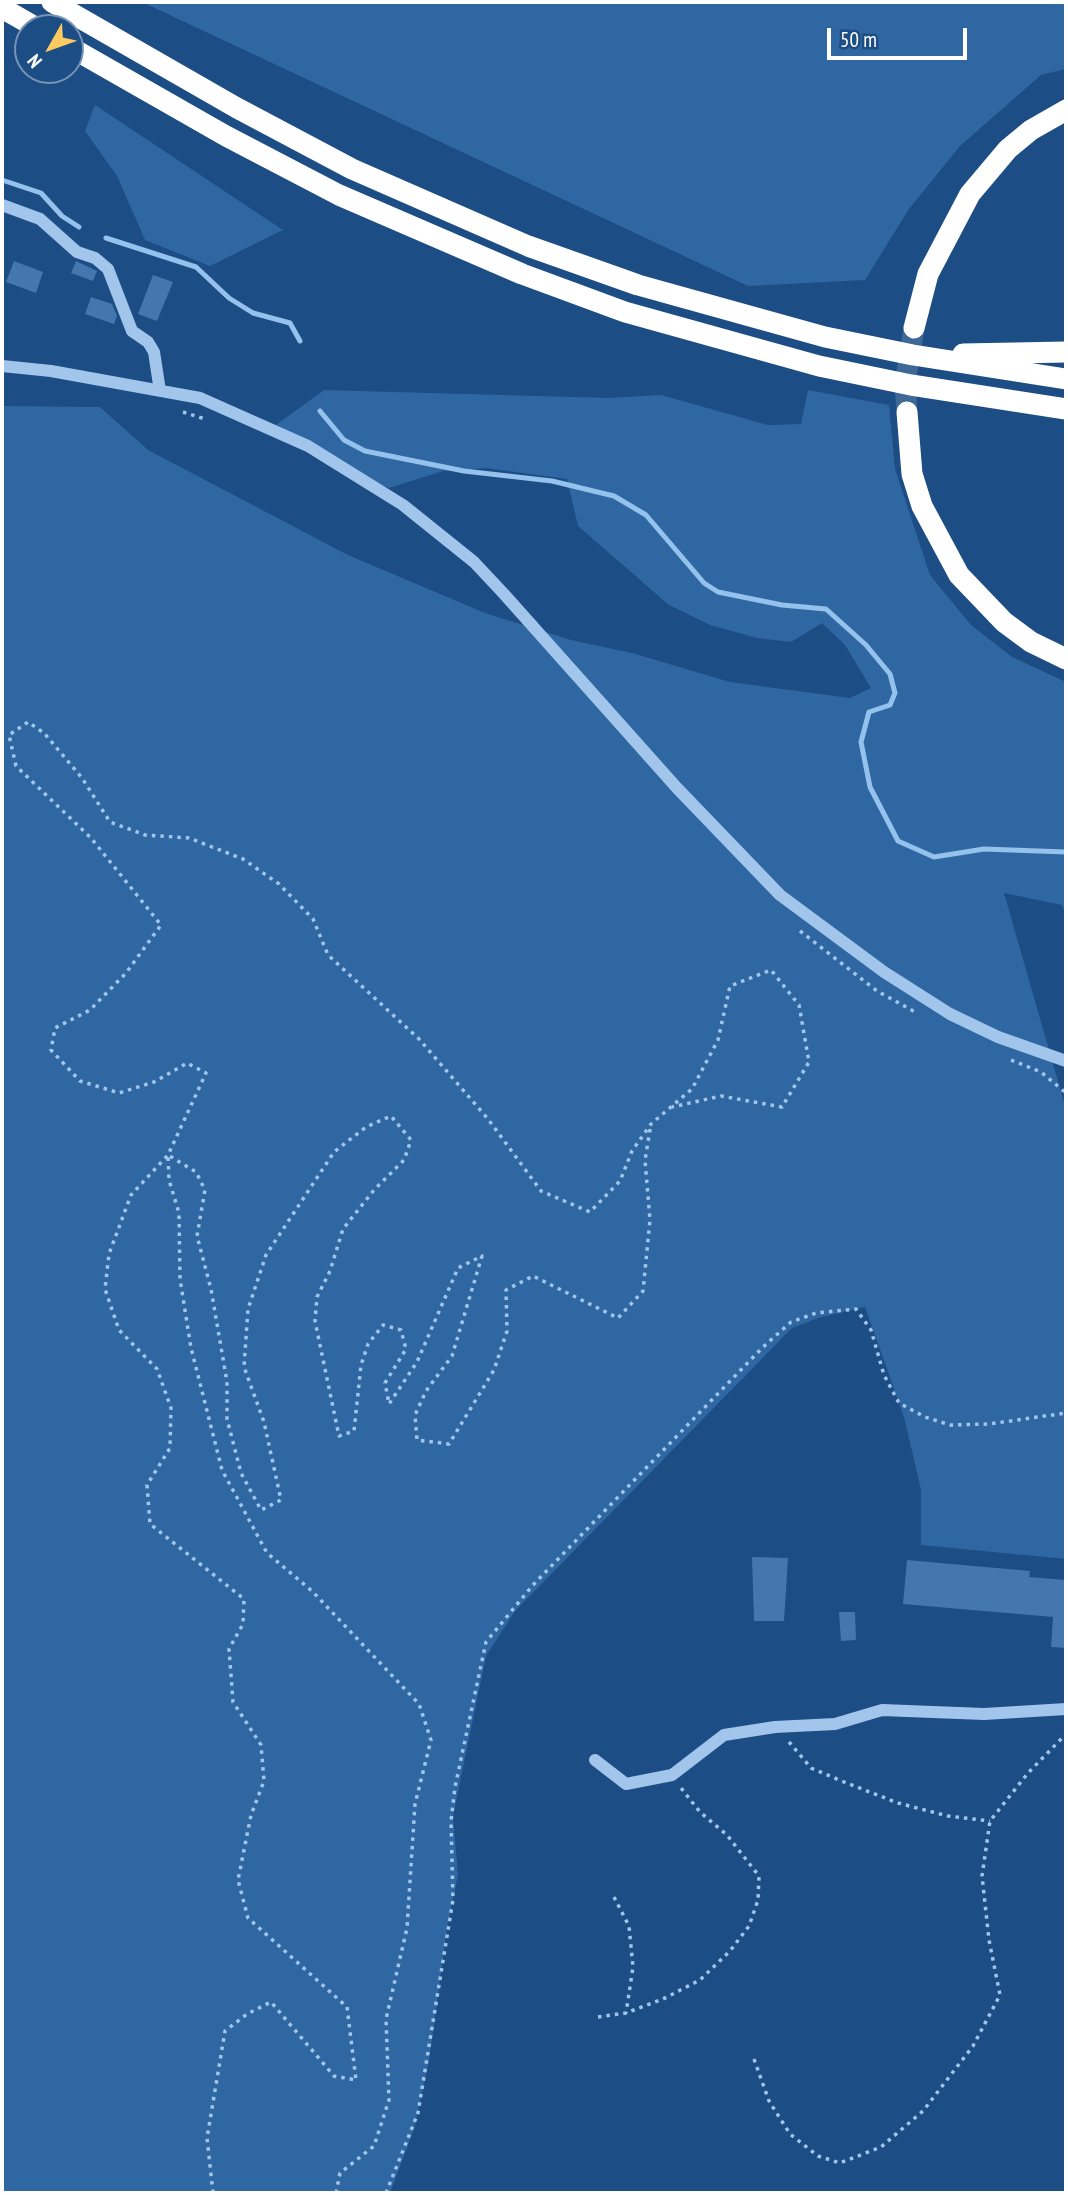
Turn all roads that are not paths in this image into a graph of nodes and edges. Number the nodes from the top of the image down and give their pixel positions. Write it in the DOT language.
graph roads {
  1 [pos="52,2"];
  2 [pos="84,55"];
  3 [pos="1066,110"];
  4 [pos="2,205"];
  5 [pos="914,328"];
  6 [pos="1066,352"];
  7 [pos="913,355"];
  8 [pos="2,366"];
  9 [pos="1066,379"];
  10 [pos="160,391"];
  11 [pos="1056,408"];
  12 [pos="907,412"];
  13 [pos="1066,414"];
  14 [pos="1066,659"];
  15 [pos="1066,1061"];
  16 [pos="1066,1709"];
  17 [pos="596,1760"];
  1 -- 7 [label="highway"];
  2 -- 11 [label="highway"];
  3 -- 5 [label="highway"];
  4 -- 10 [label="street"];
  6 -- 7 [label="highway"];
  7 -- 9 [label="highway"];
  8 -- 10 [label="street"];
  10 -- 15 [label="street"];
  11 -- 13 [label="highway"];
  12 -- 14 [label="highway"];
  16 -- 17 [label="street"];
}
